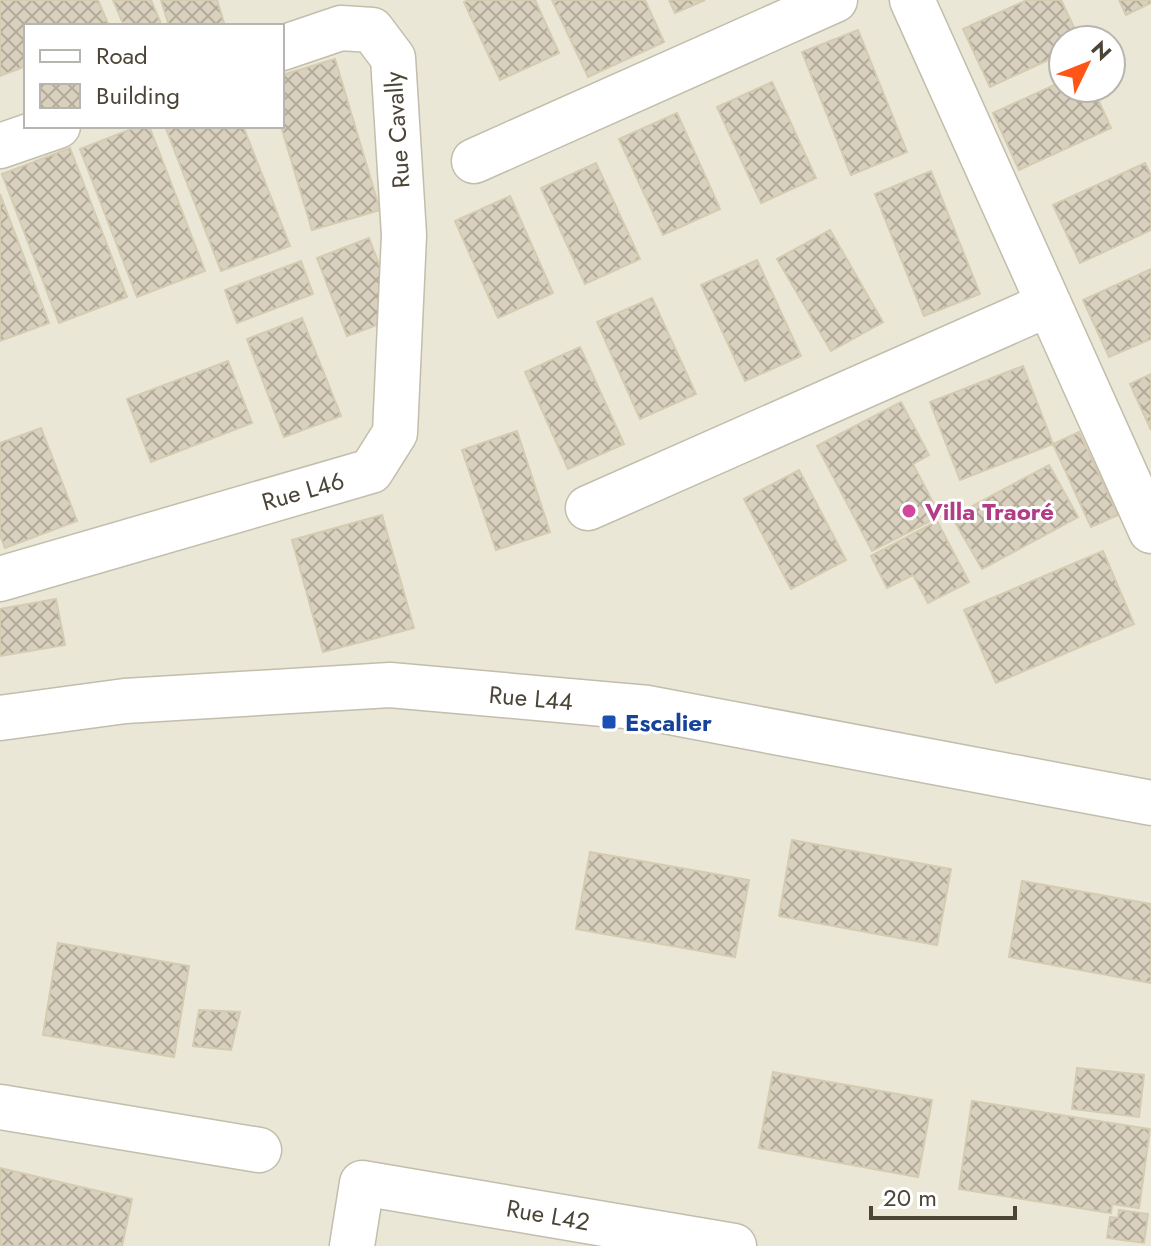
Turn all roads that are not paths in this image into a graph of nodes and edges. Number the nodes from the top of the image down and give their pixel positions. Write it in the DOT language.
graph roads {
  1 [pos="835,0"];
  2 [pos="912,0"];
  3 [pos="284,47"];
  4 [pos="52,128"];
  5 [pos="0,146"];
  6 [pos="474,161"];
  7 [pos="404,235"];
  8 [pos="1049,304"];
  9 [pos="588,508"];
  10 [pos="1151,531"];
  11 [pos="0,579"];
  12 [pos="0,718"];
  13 [pos="1151,803"];
  14 [pos="0,1107"];
  15 [pos="259,1150"];
  16 [pos="352,1246"];
  17 [pos="734,1246"];
  1 -- 6 [label="street"];
  2 -- 8 [label="street"];
  3 -- 7 [label="street, Rue Cavally"];
  4 -- 5 [label="street"];
  7 -- 11 [label="street, Rue L46"];
  8 -- 9 [label="street"];
  8 -- 10 [label="street"];
  12 -- 13 [label="street, Rue L44"];
  14 -- 15 [label="street"];
  16 -- 17 [label="street, Rue L42"];
}
